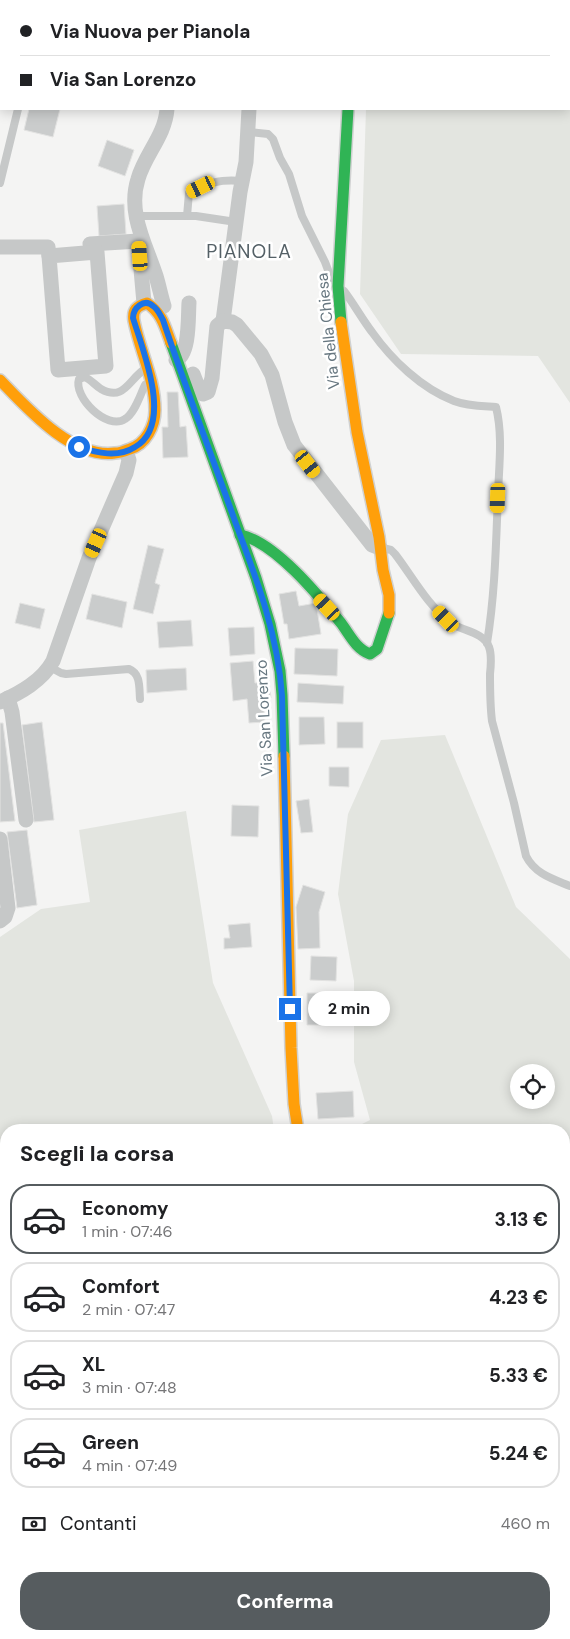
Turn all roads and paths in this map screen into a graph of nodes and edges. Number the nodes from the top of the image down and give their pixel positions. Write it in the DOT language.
graph roads {
  1 [pos="18,110"];
  2 [pos="167,110"];
  3 [pos="249,110"];
  4 [pos="348,110"];
  5 [pos="248,132"];
  6 [pos="243,181"];
  7 [pos="0,183"];
  8 [pos="136,216"];
  9 [pos="187,216"];
  10 [pos="236,222"];
  11 [pos="139,236"];
  12 [pos="90,244"];
  13 [pos="0,247"];
  14 [pos="49,256"];
  15 [pos="338,286"];
  16 [pos="144,303"];
  17 [pos="189,303"];
  18 [pos="164,306"];
  19 [pos="223,321"];
  20 [pos="178,359"];
  21 [pos="147,368"];
  22 [pos="84,372"];
  23 [pos="0,380"];
  24 [pos="150,380"];
  25 [pos="126,451"];
  26 [pos="240,535"];
  27 [pos="380,548"];
  28 [pos="487,643"];
  29 [pos="50,667"];
  30 [pos="140,699"];
  31 [pos="4,700"];
  32 [pos="26,820"];
  33 [pos="0,839"];
  34 [pos="570,886"];
  35 [pos="0,921"];
  36 [pos="297,1124"];
  1 -- 7 [label="lane"];
  2 -- 8 [label="street"];
  3 -- 5 [label="street"];
  4 -- 15 [label="main road, Via della Chiesa"];
  5 -- 6 [label="street"];
  5 -- 15 [label="lane"];
  6 -- 9 [label="lane"];
  6 -- 10 [label="street"];
  8 -- 9 [label="lane"];
  8 -- 11 [label="street"];
  9 -- 10 [label="lane"];
  10 -- 19 [label="street"];
  11 -- 12 [label="street"];
  11 -- 16 [label="street"];
  11 -- 18 [label="street"];
  13 -- 14 [label="street"];
  14 -- 22 [label="street"];
  14 -- 22 [label="street"];
  15 -- 27 [label="main road, Via della Chiesa"];
  15 -- 28 [label="lane"];
  16 -- 20 [label="main road, Via San Lorenzo"];
  16 -- 21 [label="main road"];
  17 -- 20 [label="street"];
  19 -- 20 [label="street"];
  19 -- 27 [label="street"];
  20 -- 26 [label="main road, Via San Lorenzo"];
  21 -- 22 [label="lane"];
  21 -- 24 [label="main road"];
  22 -- 24 [label="lane"];
  23 -- 25 [label="main road"];
  24 -- 25 [label="main road"];
  25 -- 29 [label="street"];
  26 -- 27 [label="main road, Via della Chiesa"];
  26 -- 36 [label="main road, Via San Lorenzo"];
  27 -- 28 [label="lane"];
  28 -- 34 [label="lane"];
  29 -- 30 [label="lane"];
  29 -- 31 [label="street"];
  31 -- 32 [label="street"];
  33 -- 35 [label="street"];
}
